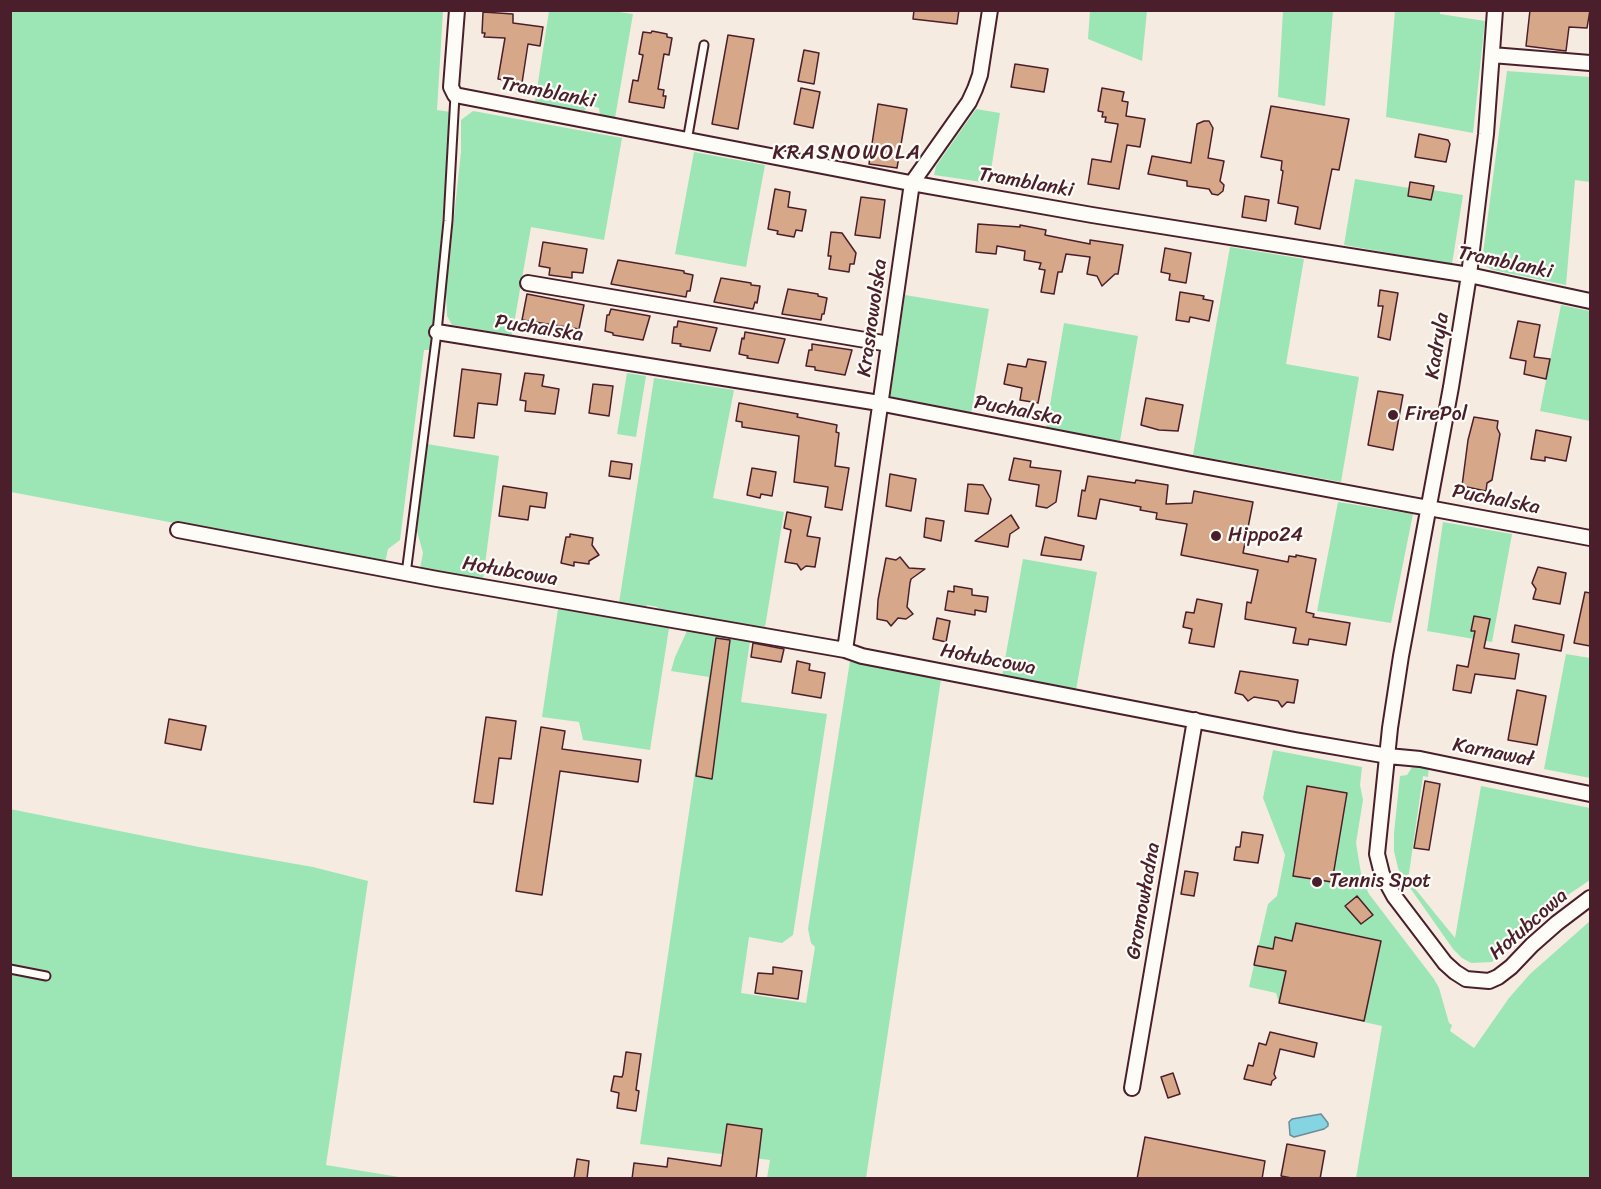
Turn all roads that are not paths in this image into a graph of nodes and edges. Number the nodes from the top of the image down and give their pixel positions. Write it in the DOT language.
graph roads {
  1 [pos="457,10"];
  2 [pos="990,10"];
  3 [pos="1495,10"];
  4 [pos="704,45"];
  5 [pos="1492,55"];
  6 [pos="1590,63"];
  7 [pos="455,95"];
  8 [pos="687,141"];
  9 [pos="912,183"];
  10 [pos="1469,275"];
  11 [pos="528,283"];
  12 [pos="1590,301"];
  13 [pos="437,332"];
  14 [pos="889,344"];
  15 [pos="880,404"];
  16 [pos="1428,508"];
  17 [pos="178,530"];
  18 [pos="1590,538"];
  19 [pos="406,574"];
  20 [pos="846,650"];
  21 [pos="1195,720"];
  22 [pos="1388,756"];
  23 [pos="1590,794"];
  24 [pos="1590,898"];
  25 [pos="10,969"];
  26 [pos="46,976"];
  27 [pos="1132,1088"];
  1 -- 7 [label="street"];
  2 -- 9 [label="street, Krasnowolska"];
  3 -- 5 [label="street, Kadryla"];
  4 -- 8 [label="lane"];
  5 -- 6 [label="street"];
  5 -- 10 [label="street, Kadryla"];
  7 -- 8 [label="street, Tramblanki"];
  7 -- 13 [label="lane"];
  8 -- 9 [label="street, Tramblanki"];
  9 -- 10 [label="street, Tramblanki"];
  9 -- 14 [label="street, Krasnowolska"];
  10 -- 12 [label="street, Tramblanki"];
  10 -- 16 [label="street, Kadryla"];
  11 -- 14 [label="street"];
  13 -- 15 [label="street, Puchalska"];
  13 -- 19 [label="lane"];
  14 -- 15 [label="street, Krasnowolska"];
  15 -- 16 [label="street, Puchalska"];
  15 -- 20 [label="street, Krasnowolska"];
  16 -- 18 [label="street, Puchalska"];
  16 -- 22 [label="street, Kadryla"];
  17 -- 19 [label="street, Hołubcowa"];
  19 -- 20 [label="street, Hołubcowa"];
  20 -- 21 [label="street, Hołubcowa"];
  21 -- 22 [label="street, Hołubcowa"];
  21 -- 27 [label="street, Gromowładna"];
  22 -- 23 [label="street, Karnawał"];
  22 -- 24 [label="street, Hołubcowa"];
  25 -- 26 [label="lane"];
}
